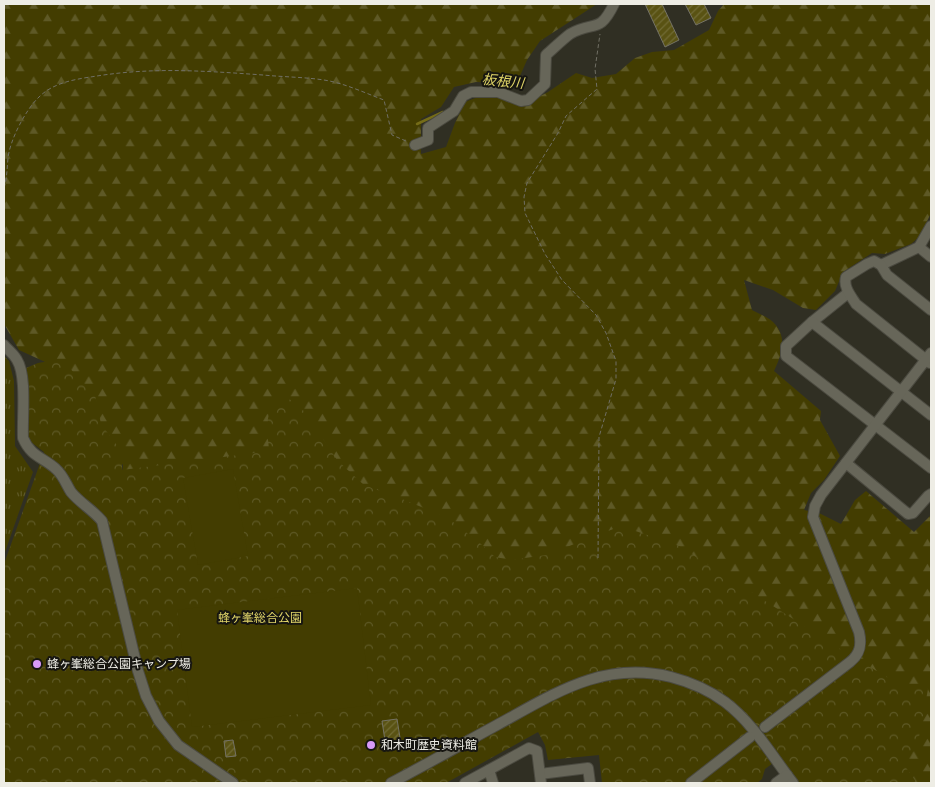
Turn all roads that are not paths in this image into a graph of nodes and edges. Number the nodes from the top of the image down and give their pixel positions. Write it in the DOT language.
graph roads {
  1 [pos="614,4"];
  2 [pos="415,145"];
  3 [pos="931,226"];
  4 [pos="919,247"];
  5 [pos="931,257"];
  6 [pos="881,265"];
  7 [pos="848,292"];
  8 [pos="931,310"];
  9 [pos="812,322"];
  10 [pos="4,345"];
  11 [pos="930,359"];
  12 [pos="900,392"];
  13 [pos="931,415"];
  14 [pos="875,425"];
  15 [pos="846,463"];
  16 [pos="931,468"];
  17 [pos="931,494"];
  18 [pos="765,727"];
  19 [pos="750,738"];
  20 [pos="489,770"];
  21 [pos="541,779"];
  22 [pos="790,779"];
  23 [pos="233,783"];
  24 [pos="391,783"];
  25 [pos="465,783"];
  26 [pos="493,783"];
  27 [pos="590,783"];
  28 [pos="691,783"];
  29 [pos="776,783"];
  1 -- 2 [label="street"];
  3 -- 4 [label="street"];
  4 -- 5 [label="street"];
  4 -- 6 [label="street"];
  6 -- 7 [label="street"];
  6 -- 8 [label="street"];
  7 -- 9 [label="street"];
  7 -- 11 [label="street"];
  9 -- 12 [label="street"];
  9 -- 14 [label="street"];
  10 -- 23 [label="street"];
  11 -- 12 [label="street"];
  12 -- 13 [label="street"];
  12 -- 14 [label="street"];
  14 -- 15 [label="street"];
  14 -- 16 [label="street"];
  15 -- 17 [label="street"];
  15 -- 18 [label="street"];
  19 -- 28 [label="street"];
  20 -- 21 [label="street"];
  20 -- 25 [label="street"];
  20 -- 26 [label="street"];
  21 -- 27 [label="street"];
  22 -- 24 [label="street"];
  22 -- 29 [label="street"];
}
